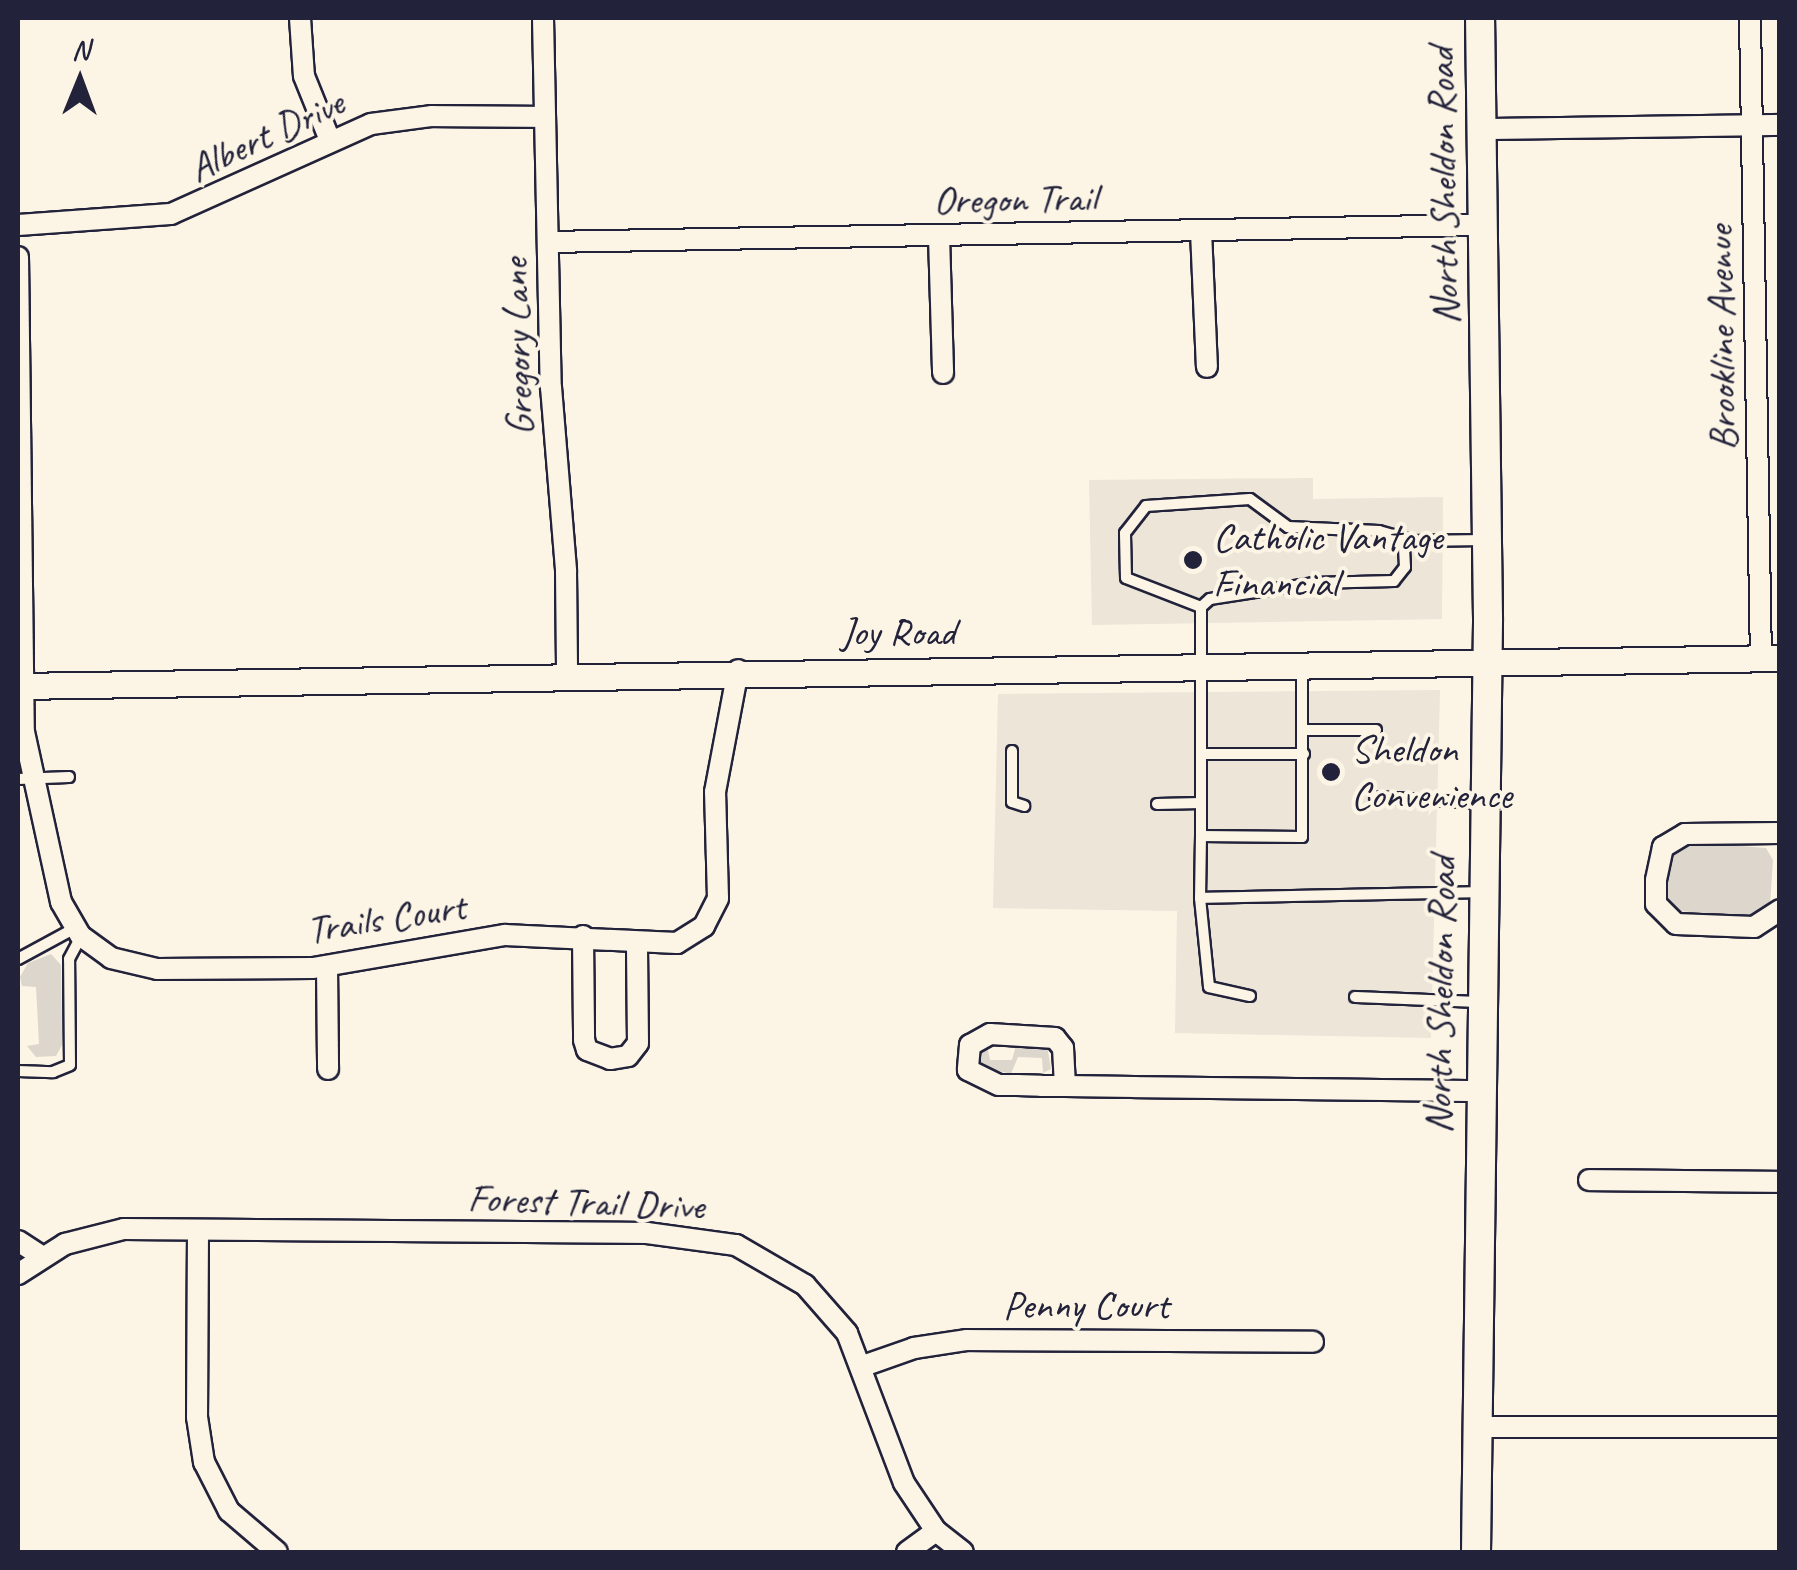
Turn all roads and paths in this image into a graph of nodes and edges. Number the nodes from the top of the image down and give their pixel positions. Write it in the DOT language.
graph roads {
  1 [pos="300,18"];
  2 [pos="543,18"];
  3 [pos="1480,18"];
  4 [pos="1750,18"];
  5 [pos="546,117"];
  6 [pos="1780,125"];
  7 [pos="1752,126"];
  8 [pos="1482,130"];
  9 [pos="329,138"];
  10 [pos="18,225"];
  11 [pos="1484,225"];
  12 [pos="1202,232"];
  13 [pos="939,236"];
  14 [pos="548,242"];
  15 [pos="18,257"];
  16 [pos="1208,367"];
  17 [pos="943,373"];
  18 [pos="1487,540"];
  19 [pos="1413,541"];
  20 [pos="1201,607"];
  21 [pos="1775,660"];
  22 [pos="1484,664"];
  23 [pos="738,670"];
  24 [pos="1302,670"];
  25 [pos="567,672"];
  26 [pos="1202,672"];
  27 [pos="21,686"];
  28 [pos="1304,730"];
  29 [pos="1376,730"];
  30 [pos="1012,751"];
  31 [pos="1202,754"];
  32 [pos="1304,754"];
  33 [pos="69,777"];
  34 [pos="26,779"];
  35 [pos="1375,796"];
  36 [pos="1201,803"];
  37 [pos="1482,803"];
  38 [pos="1157,804"];
  39 [pos="1024,806"];
  40 [pos="1780,833"];
  41 [pos="1200,836"];
  42 [pos="1480,892"];
  43 [pos="1200,898"];
  44 [pos="1780,910"];
  45 [pos="78,932"];
  46 [pos="583,936"];
  47 [pos="637,944"];
  48 [pos="18,959"];
  49 [pos="328,966"];
  50 [pos="1250,996"];
  51 [pos="1354,997"];
  52 [pos="1479,1002"];
  53 [pos="328,1069"];
  54 [pos="18,1071"];
  55 [pos="1065,1086"];
  56 [pos="1478,1090"];
  57 [pos="1588,1180"];
  58 [pos="1780,1182"];
  59 [pos="198,1230"];
  60 [pos="18,1241"];
  61 [pos="41,1256"];
  62 [pos="18,1274"];
  63 [pos="1313,1342"];
  64 [pos="863,1366"];
  65 [pos="1780,1426"];
  66 [pos="1478,1428"];
  67 [pos="936,1532"];
  68 [pos="277,1552"];
  69 [pos="907,1552"];
  70 [pos="963,1552"];
  71 [pos="1476,1552"];
  1 -- 9 [label="street"];
  2 -- 5 [label="street, Gregory Lane"];
  3 -- 8 [label="main road, North Sheldon Road"];
  4 -- 7 [label="street, Brookline Avenue"];
  5 -- 9 [label="street, Albert Drive"];
  5 -- 14 [label="street, Gregory Lane"];
  6 -- 7 [label="street"];
  7 -- 8 [label="street"];
  7 -- 21 [label="street, Brookline Avenue"];
  8 -- 11 [label="main road, North Sheldon Road"];
  9 -- 10 [label="street, Albert Drive"];
  11 -- 12 [label="street, Oregon Trail"];
  11 -- 18 [label="main road, North Sheldon Road"];
  12 -- 13 [label="street, Oregon Trail"];
  12 -- 16 [label="street"];
  13 -- 14 [label="street, Oregon Trail"];
  13 -- 17 [label="street"];
  14 -- 25 [label="street, Gregory Lane"];
  15 -- 27 [label="street"];
  18 -- 19 [label="lane"];
  18 -- 22 [label="main road, North Sheldon Road"];
  19 -- 20 [label="lane"];
  19 -- 20 [label="lane"];
  20 -- 26 [label="lane"];
  21 -- 22 [label="street, Joy Road"];
  22 -- 24 [label="street, Joy Road"];
  22 -- 37 [label="main road, North Sheldon Road"];
  23 -- 25 [label="street, Joy Road"];
  23 -- 26 [label="street, Joy Road"];
  23 -- 47 [label="street, Trails Court"];
  24 -- 26 [label="street, Joy Road"];
  24 -- 28 [label="lane"];
  25 -- 27 [label="street, Joy Road"];
  26 -- 31 [label="lane"];
  27 -- 34 [label="street"];
  28 -- 29 [label="lane"];
  28 -- 32 [label="lane"];
  30 -- 39 [label="lane"];
  31 -- 32 [label="lane"];
  31 -- 36 [label="lane"];
  32 -- 41 [label="lane"];
  33 -- 34 [label="lane"];
  34 -- 45 [label="street"];
  35 -- 37 [label="lane"];
  36 -- 38 [label="lane"];
  36 -- 41 [label="lane"];
  37 -- 42 [label="main road, North Sheldon Road"];
  40 -- 44 [label="street"];
  41 -- 43 [label="lane"];
  42 -- 43 [label="lane"];
  42 -- 52 [label="main road, North Sheldon Road"];
  43 -- 50 [label="lane"];
  45 -- 48 [label="lane"];
  45 -- 49 [label="street, Trails Court"];
  45 -- 54 [label="lane"];
  46 -- 47 [label="street, Trails Court"];
  46 -- 47 [label="street"];
  46 -- 49 [label="street, Trails Court"];
  49 -- 53 [label="street"];
  51 -- 52 [label="lane"];
  52 -- 56 [label="main road, North Sheldon Road"];
  55 -- 55 [label="street"];
  55 -- 56 [label="street"];
  56 -- 66 [label="main road, North Sheldon Road"];
  57 -- 58 [label="street"];
  59 -- 61 [label="street, Forest Trail Drive"];
  59 -- 64 [label="street, Forest Trail Drive"];
  59 -- 68 [label="street"];
  60 -- 61 [label="street"];
  61 -- 62 [label="street, Forest Trail Drive"];
  63 -- 64 [label="street, Penny Court"];
  64 -- 67 [label="street, Forest Trail Drive"];
  65 -- 66 [label="street"];
  66 -- 71 [label="main road, North Sheldon Road"];
  67 -- 69 [label="street"];
  67 -- 70 [label="street, Forest Trail Drive"];
}
